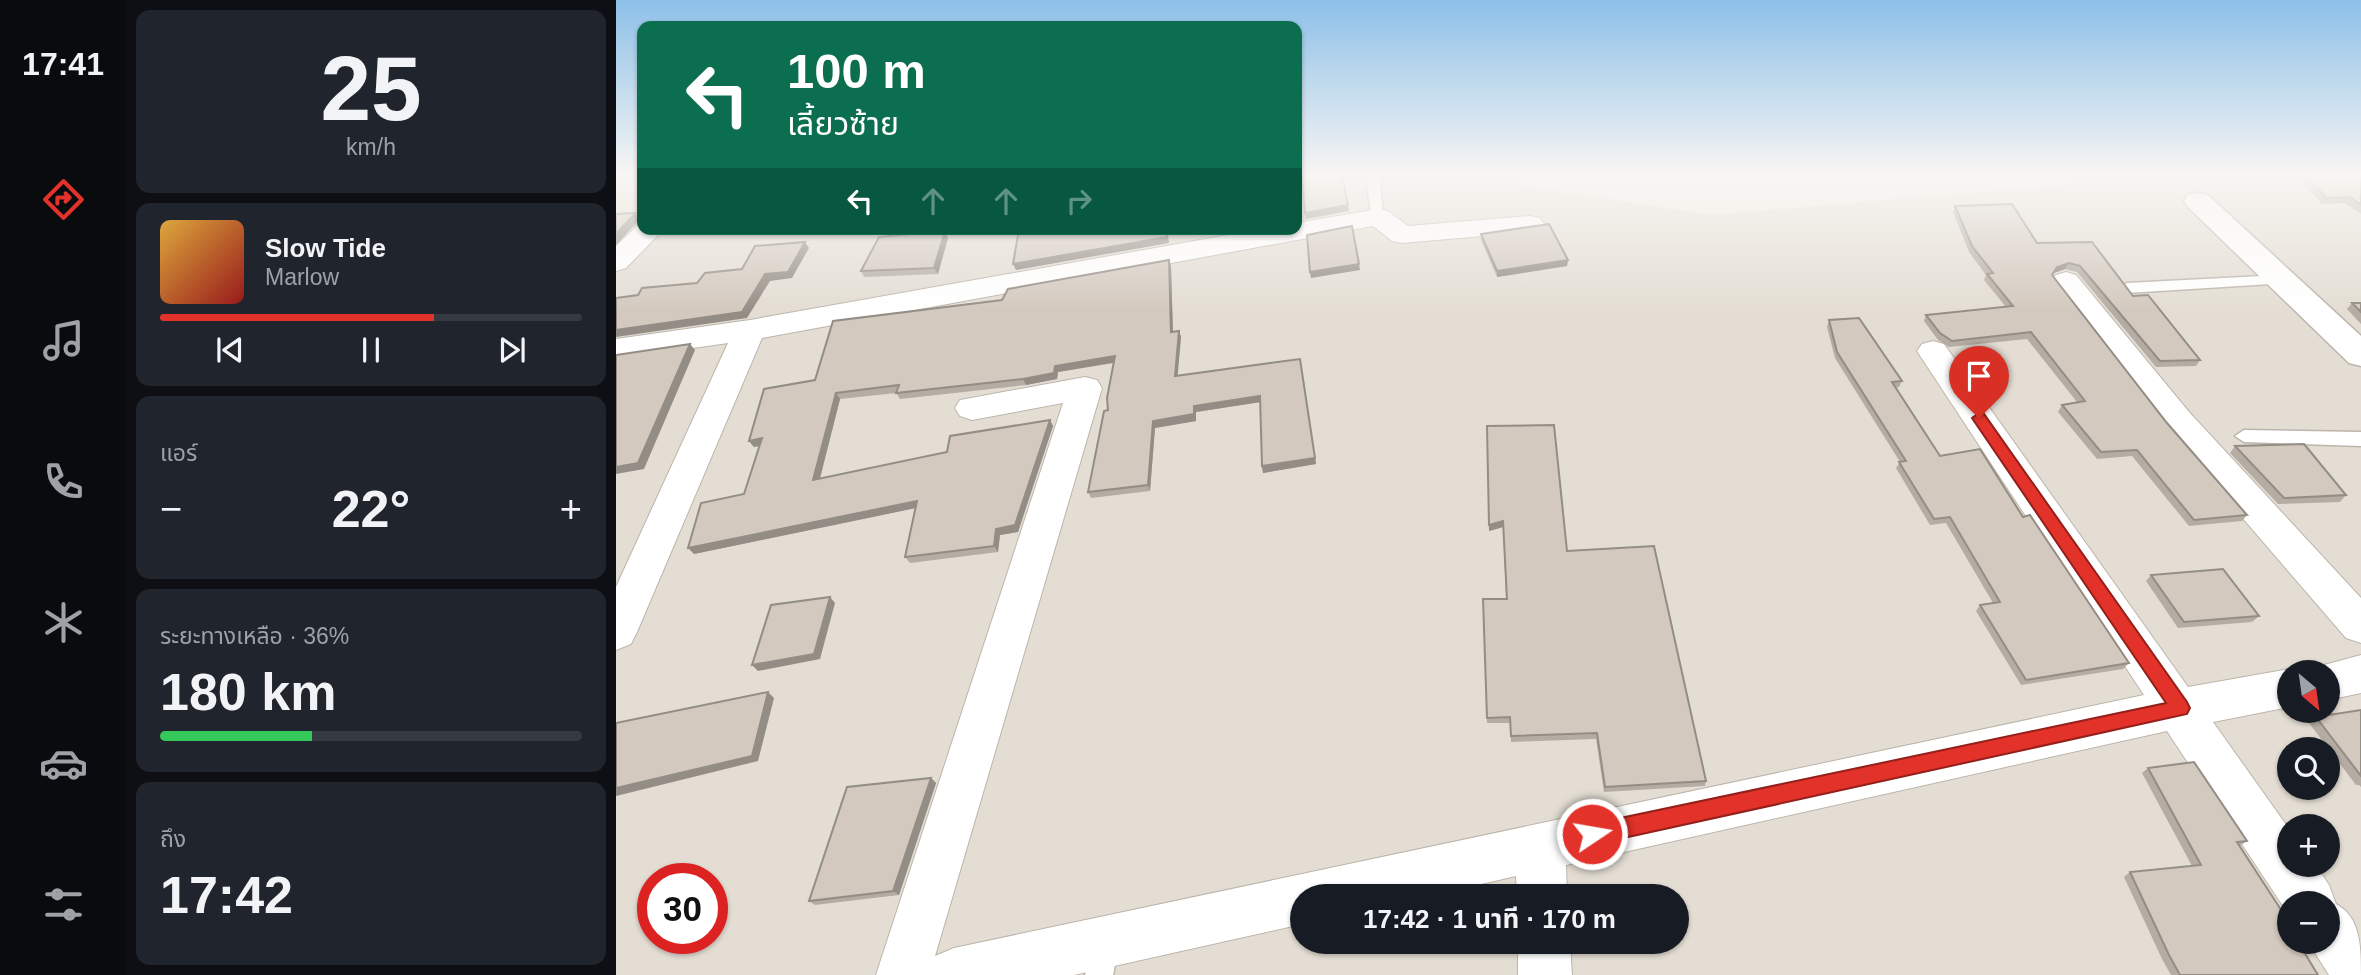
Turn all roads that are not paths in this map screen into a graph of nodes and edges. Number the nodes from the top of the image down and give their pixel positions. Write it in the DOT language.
graph roads {
  1 [pos="1348,222"];
  2 [pos="1385,222"];
  3 [pos="2220,222"];
  4 [pos="1530,224"];
  5 [pos="1302,230"];
  6 [pos="644,235"];
  7 [pos="1273,235"];
  8 [pos="616,262"];
  9 [pos="2282,280"];
  10 [pos="2066,281"];
  11 [pos="2127,288"];
  12 [pos="750,330"];
  13 [pos="616,349"];
  14 [pos="1933,351"];
  15 [pos="2361,355"];
  16 [pos="972,408"];
  17 [pos="2244,436"];
  18 [pos="2361,439"];
  19 [pos="2361,626"];
  20 [pos="616,632"];
  21 [pos="2361,674"];
  22 [pos="2340,678"];
  23 [pos="2277,690"];
  24 [pos="2180,708"];
  25 [pos="1540,846"];
  26 [pos="1371,884"];
  27 [pos="1542,884"];
  28 [pos="2303,891"];
  29 [pos="1290,904"];
  30 [pos="2340,945"];
  31 [pos="1544,954"];
  32 [pos="1102,959"];
  33 [pos="903,975"];
  34 [pos="954,975"];
  35 [pos="1545,975"];
  36 [pos="2360,975"];
  1 -- 5 [label="street"];
  2 -- 4 [label="street"];
  3 -- 9 [label="street"];
  6 -- 8 [label="street"];
  7 -- 12 [label="street"];
  9 -- 11 [label="lane"];
  9 -- 15 [label="street"];
  10 -- 19 [label="street"];
  12 -- 13 [label="street"];
  12 -- 20 [label="street"];
  14 -- 24 [label="street"];
  16 -- 33 [label="street"];
  17 -- 18 [label="lane"];
  21 -- 22 [label="street"];
  23 -- 24 [label="street"];
  24 -- 25 [label="street"];
  24 -- 28 [label="street"];
  25 -- 26 [label="street"];
  25 -- 27 [label="street"];
  29 -- 32 [label="street"];
  30 -- 36 [label="street"];
  31 -- 35 [label="street"];
  32 -- 34 [label="street"];
}
